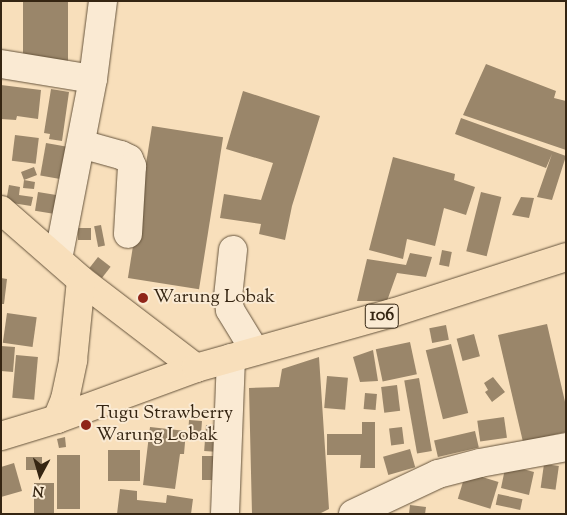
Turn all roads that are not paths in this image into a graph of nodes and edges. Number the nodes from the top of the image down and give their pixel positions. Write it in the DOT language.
graph roads {
  1 [pos="103,1"];
  2 [pos="1,64"];
  3 [pos="93,79"];
  4 [pos="81,144"];
  5 [pos="1,210"];
  6 [pos="128,234"];
  7 [pos="233,250"];
  8 [pos="566,257"];
  9 [pos="58,259"];
  10 [pos="81,280"];
  11 [pos="243,354"];
  12 [pos="196,368"];
  13 [pos="57,419"];
  14 [pos="1,436"];
  15 [pos="566,447"];
  16 [pos="225,514"];
  17 [pos="353,514"];
  1 -- 3 [label="street"];
  2 -- 3 [label="street"];
  3 -- 4 [label="street"];
  4 -- 6 [label="street"];
  4 -- 9 [label="street"];
  5 -- 9 [label="main road"];
  7 -- 11 [label="street"];
  8 -- 11 [label="main road, 106"];
  9 -- 10 [label="main road"];
  10 -- 12 [label="main road"];
  10 -- 13 [label="main road"];
  11 -- 12 [label="main road, 106"];
  11 -- 16 [label="street"];
  12 -- 13 [label="main road, 106"];
  13 -- 14 [label="main road, 106"];
  15 -- 17 [label="street"];
}
